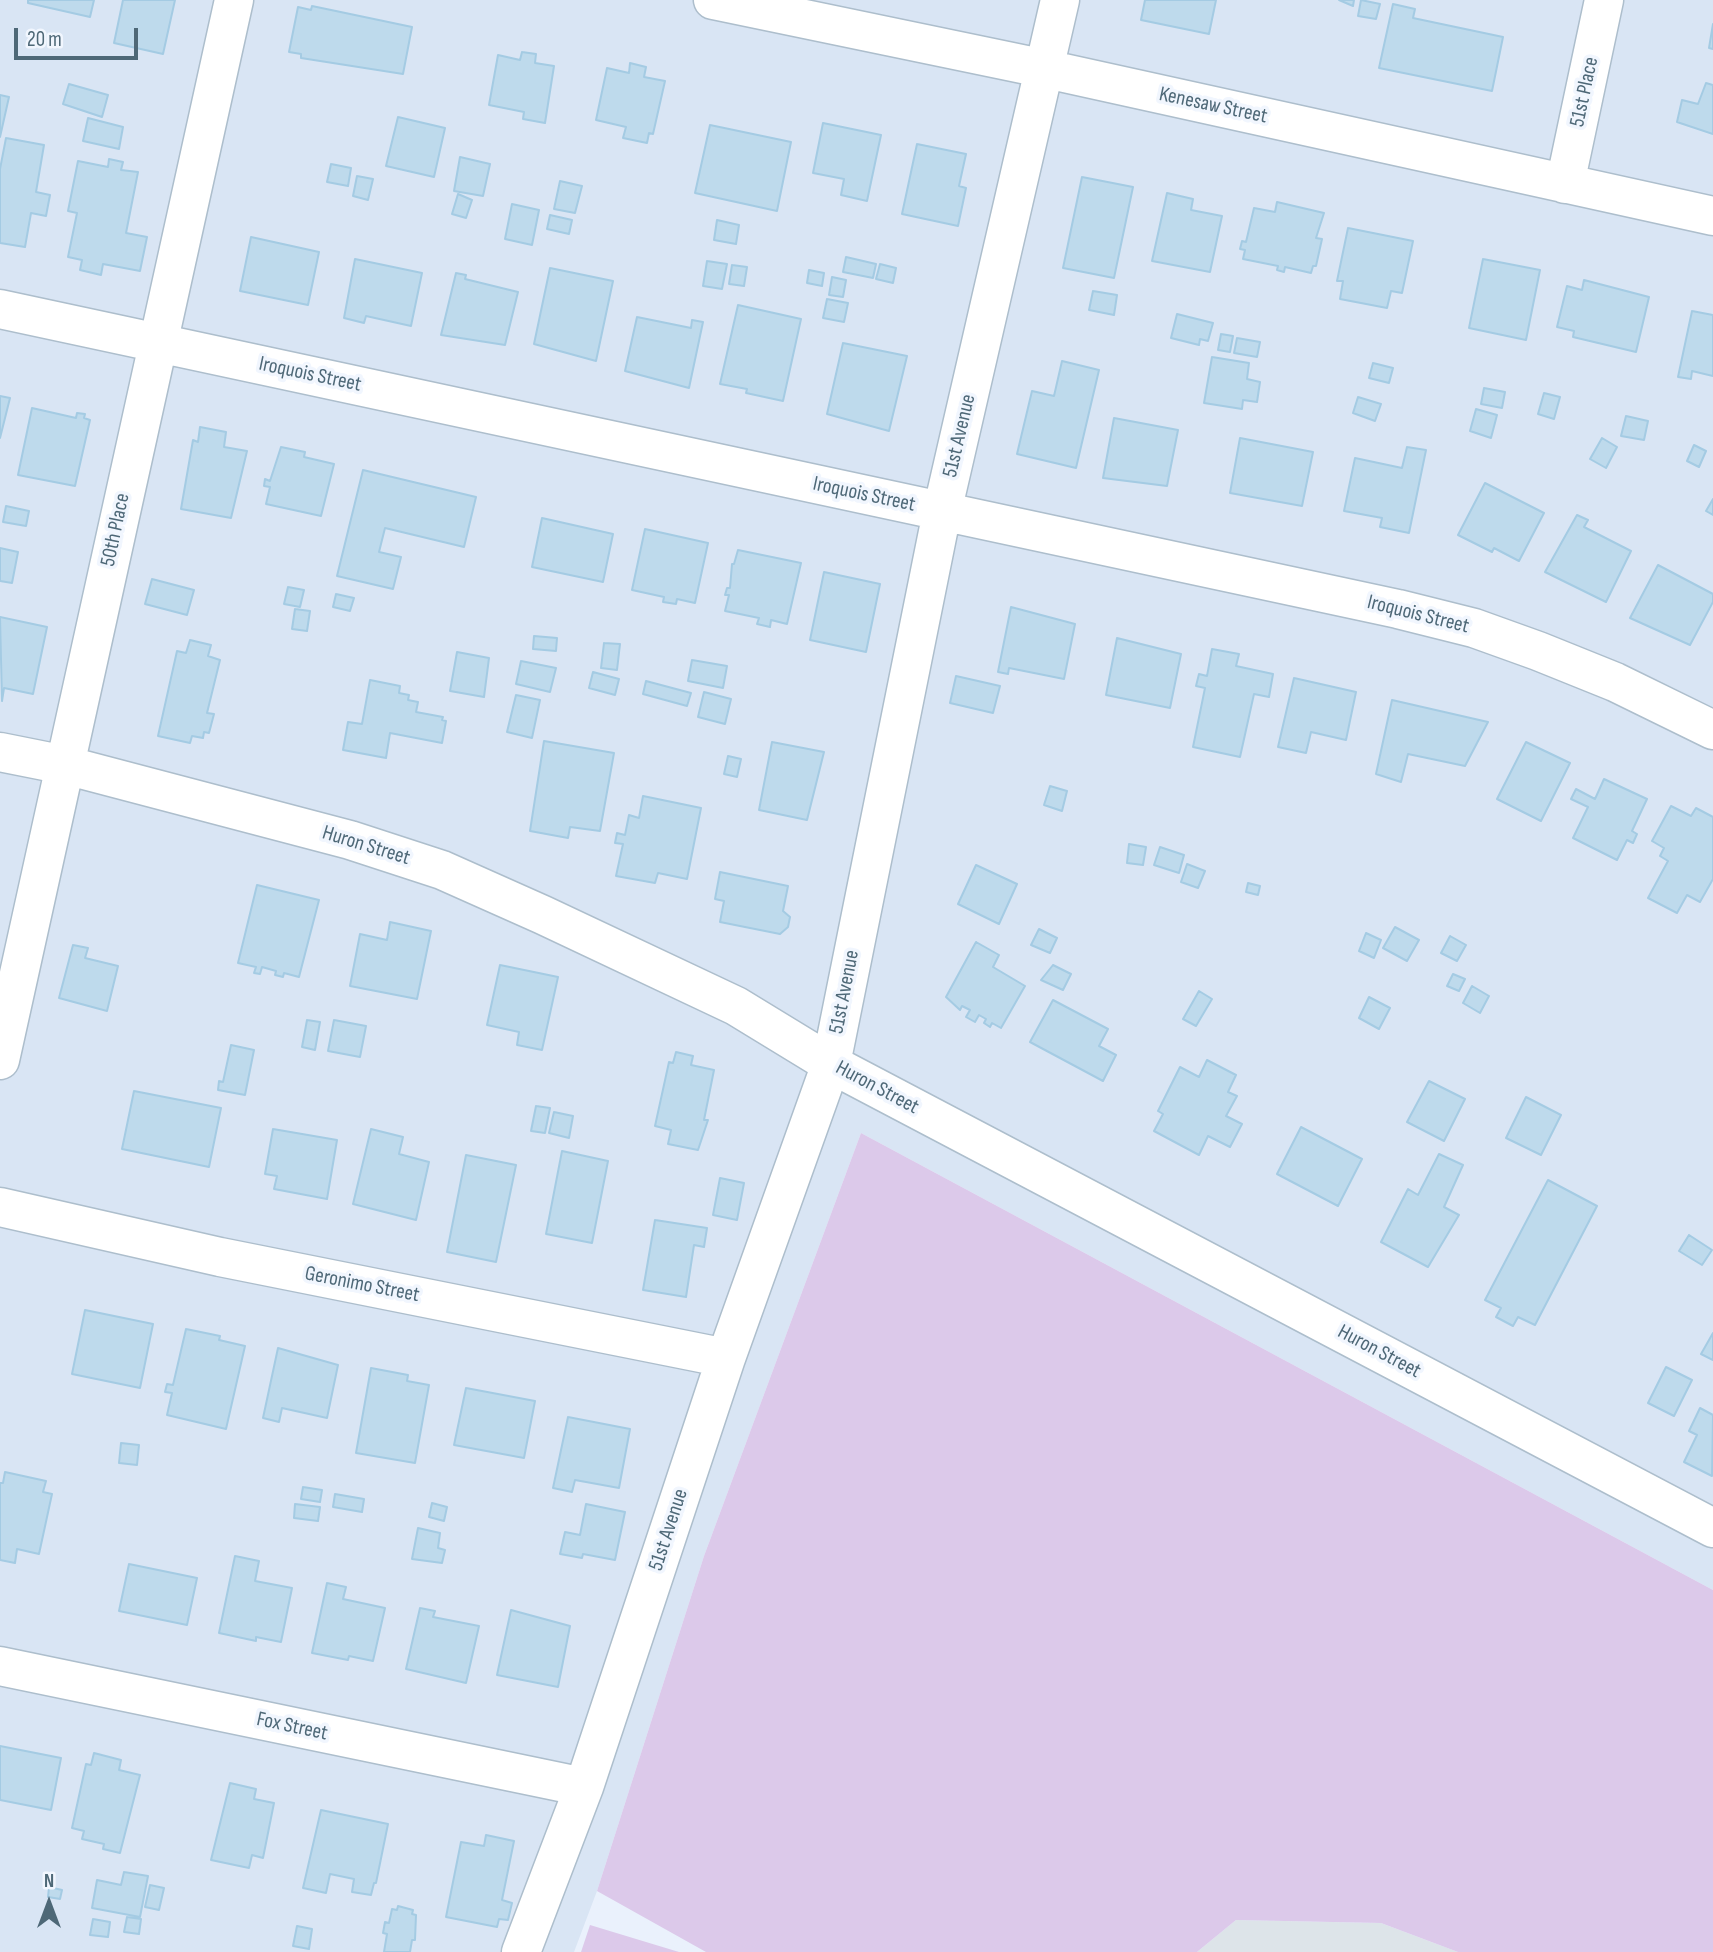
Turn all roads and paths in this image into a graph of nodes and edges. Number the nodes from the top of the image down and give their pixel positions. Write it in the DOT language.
graph roads {
  1 [pos="234,0"];
  2 [pos="713,0"];
  3 [pos="1060,0"];
  4 [pos="1604,0"];
  5 [pos="1046,69"];
  6 [pos="1566,184"];
  7 [pos="1713,216"];
  8 [pos="0,310"];
  9 [pos="157,341"];
  10 [pos="942,512"];
  11 [pos="1713,730"];
  12 [pos="0,752"];
  13 [pos="65,765"];
  14 [pos="0,1060"];
  15 [pos="831,1064"];
  16 [pos="0,1207"];
  17 [pos="726,1358"];
  18 [pos="1713,1528"];
  19 [pos="0,1666"];
  20 [pos="584,1787"];
  21 [pos="521,1952"];
  1 -- 9 [label="street, 50th Place"];
  2 -- 5 [label="street, Kenesaw Street"];
  3 -- 5 [label="street, 51st Avenue"];
  4 -- 6 [label="street, 51st Place"];
  5 -- 6 [label="street, Kenesaw Street"];
  5 -- 10 [label="street, 51st Avenue"];
  6 -- 7 [label="street, Kenesaw Street"];
  8 -- 9 [label="street, Iroquois Street"];
  9 -- 10 [label="street, Iroquois Street"];
  9 -- 13 [label="street, 50th Place"];
  10 -- 11 [label="street, Iroquois Street"];
  10 -- 15 [label="street, 51st Avenue"];
  12 -- 13 [label="street, Huron Street"];
  13 -- 14 [label="street, 50th Place"];
  13 -- 15 [label="street, Huron Street"];
  15 -- 17 [label="street, 51st Avenue"];
  15 -- 18 [label="street, Huron Street"];
  16 -- 17 [label="street, Geronimo Street"];
  17 -- 20 [label="street, 51st Avenue"];
  19 -- 20 [label="street, Fox Street"];
  20 -- 21 [label="street, 51st Avenue"];
}
